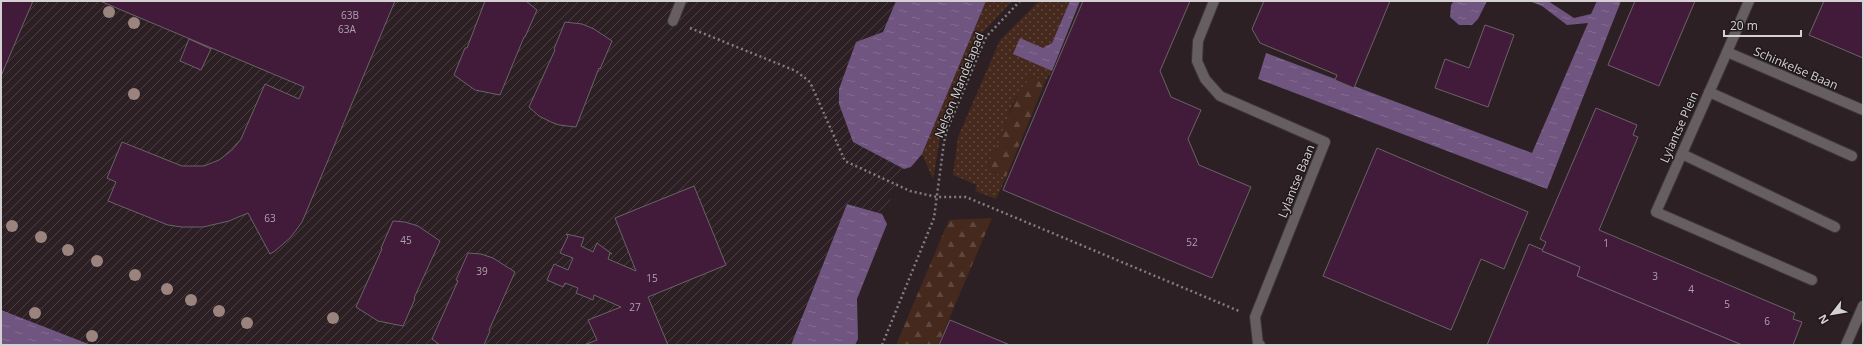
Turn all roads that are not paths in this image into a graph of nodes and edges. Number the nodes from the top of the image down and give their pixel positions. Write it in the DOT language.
graph roads {
  1 [pos="681,1"];
  2 [pos="1214,1"];
  3 [pos="1749,1"];
  4 [pos="673,21"];
  5 [pos="1727,52"];
  6 [pos="1709,92"];
  7 [pos="1863,110"];
  8 [pos="1682,154"];
  9 [pos="1852,156"];
  10 [pos="1835,227"];
  11 [pos="1812,280"];
  12 [pos="1863,306"];
  13 [pos="1260,345"];
  14 [pos="1846,345"];
  1 -- 4 [label="street"];
  2 -- 13 [label="street, Lylantse Baan"];
  3 -- 5 [label="street"];
  5 -- 6 [label="street, Lylantse Plein"];
  5 -- 7 [label="street, Schinkelse Baan"];
  6 -- 8 [label="street, Lylantse Plein"];
  6 -- 9 [label="street"];
  8 -- 10 [label="street"];
  8 -- 11 [label="street, Lylantse Plein"];
  12 -- 14 [label="street"];
}
